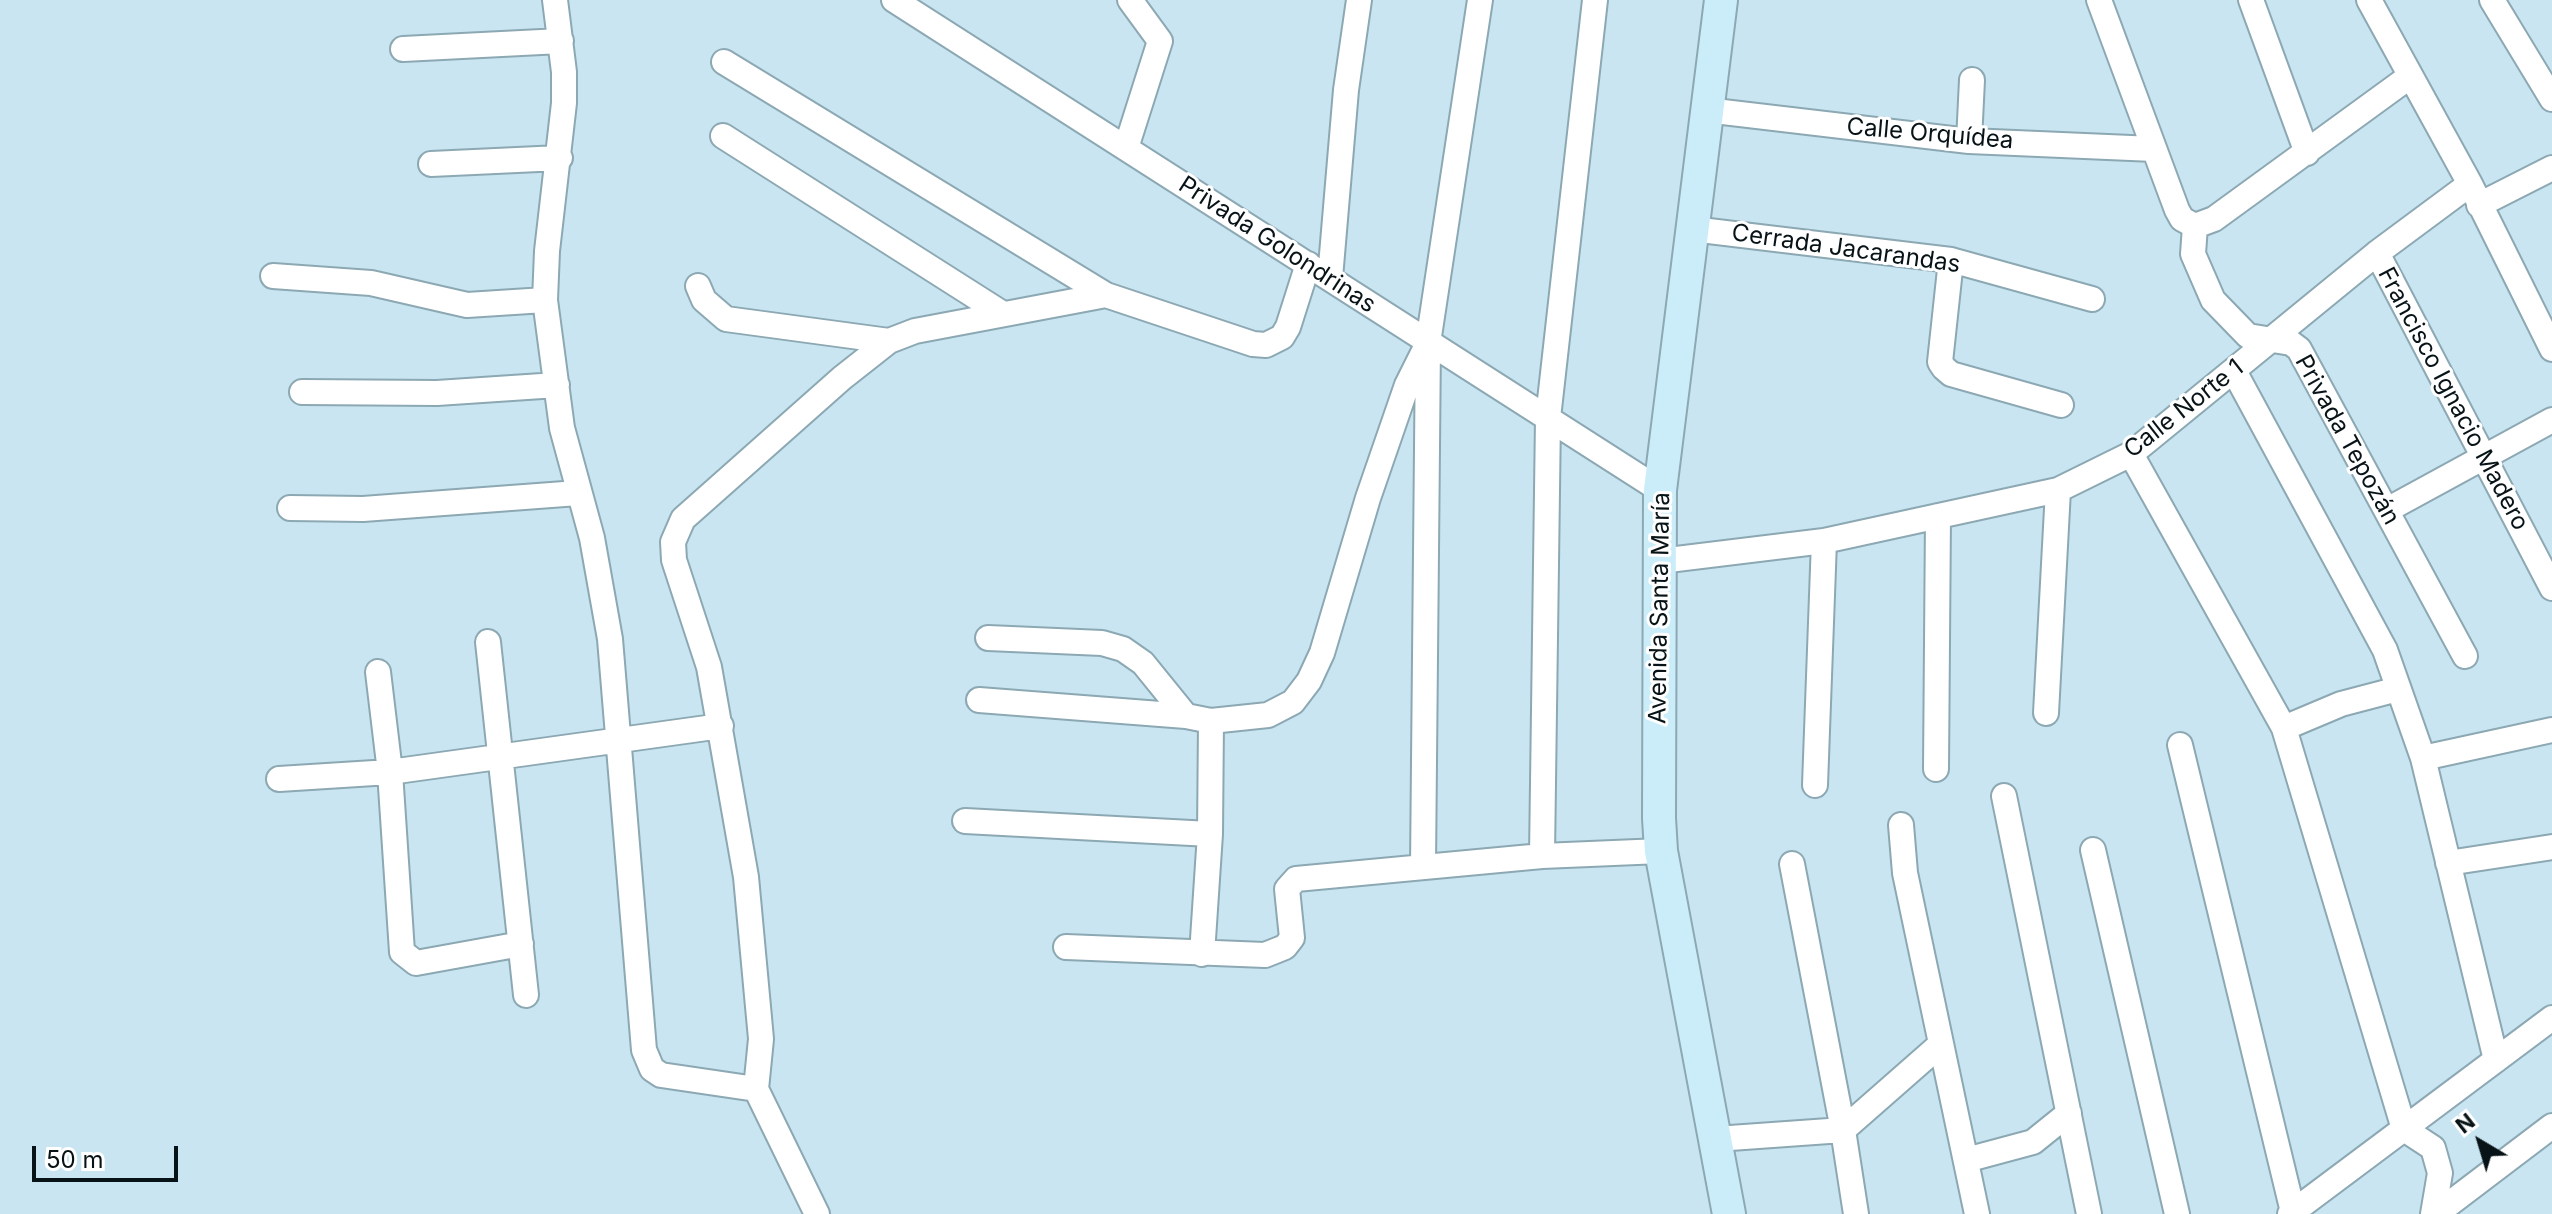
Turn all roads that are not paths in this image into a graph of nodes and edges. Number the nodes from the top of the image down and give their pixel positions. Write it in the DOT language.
graph roads {
  1 [pos="555,0"];
  2 [pos="894,0"];
  3 [pos="1130,0"];
  4 [pos="1359,0"];
  5 [pos="1480,0"];
  6 [pos="1595,0"];
  7 [pos="1721,0"];
  8 [pos="2251,0"];
  9 [pos="2369,0"];
  10 [pos="2492,0"];
  11 [pos="2108,5"];
  12 [pos="561,41"];
  13 [pos="403,49"];
  14 [pos="724,62"];
  15 [pos="2409,77"];
  16 [pos="1972,80"];
  17 [pos="2552,99"];
  18 [pos="1706,110"];
  19 [pos="723,136"];
  20 [pos="1969,141"];
  21 [pos="1126,148"];
  22 [pos="2154,149"];
  23 [pos="2307,153"];
  24 [pos="560,158"];
  25 [pos="431,164"];
  26 [pos="2552,168"];
  27 [pos="2474,194"];
  28 [pos="2195,226"];
  29 [pos="1692,229"];
  30 [pos="2377,253"];
  31 [pos="1951,260"];
  32 [pos="1308,264"];
  33 [pos="273,276"];
  34 [pos="1330,278"];
  35 [pos="698,286"];
  36 [pos="1106,295"];
  37 [pos="2092,299"];
  38 [pos="545,300"];
  39 [pos="1003,314"];
  40 [pos="2273,340"];
  41 [pos="889,341"];
  42 [pos="1428,343"];
  43 [pos="2552,349"];
  44 [pos="2234,371"];
  45 [pos="557,385"];
  46 [pos="302,392"];
  47 [pos="2061,405"];
  48 [pos="1548,418"];
  49 [pos="2552,420"];
  50 [pos="2131,454"];
  51 [pos="2483,457"];
  52 [pos="1660,490"];
  53 [pos="2058,490"];
  54 [pos="578,493"];
  55 [pos="290,508"];
  56 [pos="2387,510"];
  57 [pos="1938,516"];
  58 [pos="1824,541"];
  59 [pos="1660,561"];
  60 [pos="2552,588"];
  61 [pos="988,638"];
  62 [pos="488,642"];
  63 [pos="2465,656"];
  64 [pos="378,672"];
  65 [pos="2398,689"];
  66 [pos="979,700"];
  67 [pos="2046,713"];
  68 [pos="1186,716"];
  69 [pos="1211,721"];
  70 [pos="721,726"];
  71 [pos="2284,728"];
  72 [pos="2552,730"];
  73 [pos="618,740"];
  74 [pos="2180,745"];
  75 [pos="501,758"];
  76 [pos="2423,758"];
  77 [pos="1936,769"];
  78 [pos="390,772"];
  79 [pos="279,779"];
  80 [pos="1815,785"];
  81 [pos="2004,796"];
  82 [pos="965,821"];
  83 [pos="1901,825"];
  84 [pos="1210,834"];
  85 [pos="2552,847"];
  86 [pos="2093,850"];
  87 [pos="1661,851"];
  88 [pos="1542,856"];
  89 [pos="2448,863"];
  90 [pos="1792,864"];
  91 [pos="1423,867"];
  92 [pos="521,944"];
  93 [pos="1066,947"];
  94 [pos="1202,954"];
  95 [pos="526,995"];
  96 [pos="2552,1018"];
  97 [pos="1941,1044"];
  98 [pos="2496,1060"];
  99 [pos="756,1089"];
  100 [pos="2069,1113"];
  101 [pos="2552,1126"];
  102 [pos="2404,1129"];
  103 [pos="1843,1130"];
  104 [pos="1716,1139"];
  105 [pos="1966,1160"];
  106 [pos="2292,1213"];
  107 [pos="817,1214"];
  108 [pos="1729,1214"];
  109 [pos="1856,1214"];
  110 [pos="1977,1214"];
  111 [pos="2089,1214"];
  112 [pos="2177,1214"];
  113 [pos="2434,1214"];
  1 -- 12 [label="street"];
  2 -- 21 [label="street, Privada Golondrinas"];
  3 -- 21 [label="street"];
  4 -- 34 [label="street"];
  5 -- 42 [label="street"];
  6 -- 48 [label="street"];
  7 -- 18 [label="main road, Avenida Santa María"];
  8 -- 23 [label="street"];
  9 -- 15 [label="street"];
  10 -- 17 [label="street"];
  11 -- 22 [label="street"];
  12 -- 13 [label="street"];
  12 -- 24 [label="street"];
  14 -- 36 [label="street"];
  15 -- 23 [label="street"];
  15 -- 27 [label="street"];
  16 -- 20 [label="street"];
  18 -- 20 [label="street, Calle Orquídea"];
  18 -- 29 [label="main road, Avenida Santa María"];
  19 -- 39 [label="street"];
  20 -- 22 [label="street, Calle Orquídea"];
  21 -- 32 [label="street, Privada Golondrinas"];
  22 -- 28 [label="street"];
  23 -- 28 [label="street"];
  24 -- 25 [label="street"];
  24 -- 38 [label="street"];
  26 -- 27 [label="street, Calle Norte 1"];
  27 -- 30 [label="street, Calle Norte 1"];
  27 -- 43 [label="street"];
  28 -- 40 [label="street, Privada Tepozán"];
  29 -- 31 [label="street, Cerrada Jacarandas"];
  29 -- 52 [label="main road, Avenida Santa María"];
  30 -- 40 [label="street, Calle Norte 1"];
  30 -- 51 [label="street, Francisco Ignacio Madero"];
  31 -- 37 [label="street, Cerrada Jacarandas"];
  31 -- 47 [label="street"];
  32 -- 34 [label="street, Privada Golondrinas"];
  32 -- 36 [label="street"];
  33 -- 38 [label="street"];
  34 -- 42 [label="street, Privada Golondrinas"];
  35 -- 41 [label="street"];
  36 -- 39 [label="street"];
  38 -- 45 [label="street"];
  39 -- 41 [label="street"];
  40 -- 44 [label="street, Calle Norte 1"];
  40 -- 56 [label="street, Privada Tepozán"];
  41 -- 70 [label="street"];
  42 -- 48 [label="street, Privada Golondrinas"];
  42 -- 69 [label="street"];
  42 -- 91 [label="street"];
  44 -- 50 [label="street, Calle Norte 1"];
  44 -- 65 [label="street"];
  45 -- 46 [label="street"];
  45 -- 54 [label="street"];
  48 -- 52 [label="street, Privada Golondrinas"];
  48 -- 88 [label="street"];
  49 -- 51 [label="street"];
  50 -- 53 [label="street, Calle Norte 1"];
  50 -- 71 [label="street"];
  51 -- 56 [label="street"];
  51 -- 60 [label="street, Francisco Ignacio Madero"];
  52 -- 59 [label="main road, Avenida Santa María"];
  53 -- 57 [label="street, Calle Norte 1"];
  53 -- 67 [label="street"];
  54 -- 55 [label="street"];
  54 -- 73 [label="street"];
  56 -- 63 [label="street, Privada Tepozán"];
  57 -- 58 [label="street, Calle Norte 1"];
  57 -- 77 [label="street"];
  58 -- 59 [label="street, Calle Norte 1"];
  58 -- 80 [label="street"];
  59 -- 87 [label="main road, Avenida Santa María"];
  61 -- 68 [label="street"];
  62 -- 75 [label="street"];
  64 -- 78 [label="street"];
  65 -- 71 [label="street"];
  65 -- 76 [label="street"];
  66 -- 68 [label="street"];
  68 -- 69 [label="street"];
  69 -- 84 [label="street"];
  70 -- 73 [label="street"];
  70 -- 99 [label="street"];
  71 -- 102 [label="street"];
  72 -- 76 [label="street"];
  73 -- 75 [label="street"];
  73 -- 99 [label="street"];
  74 -- 106 [label="street"];
  75 -- 78 [label="street"];
  75 -- 92 [label="street"];
  76 -- 89 [label="street"];
  78 -- 79 [label="street"];
  78 -- 92 [label="street"];
  81 -- 100 [label="street"];
  82 -- 84 [label="street"];
  83 -- 97 [label="street"];
  84 -- 94 [label="street"];
  85 -- 89 [label="street"];
  86 -- 112 [label="street"];
  87 -- 88 [label="street"];
  87 -- 104 [label="main road, Avenida Santa María"];
  88 -- 91 [label="street"];
  89 -- 98 [label="street"];
  90 -- 103 [label="street"];
  91 -- 94 [label="street"];
  92 -- 95 [label="street"];
  93 -- 94 [label="street"];
  96 -- 98 [label="street"];
  97 -- 103 [label="street"];
  97 -- 105 [label="street"];
  98 -- 102 [label="street"];
  99 -- 107 [label="street"];
  100 -- 105 [label="street"];
  100 -- 111 [label="street"];
  101 -- 113 [label="street"];
  102 -- 106 [label="street"];
  102 -- 113 [label="street"];
  103 -- 104 [label="street"];
  103 -- 109 [label="street"];
  104 -- 108 [label="main road, Avenida Santa María"];
  105 -- 110 [label="street"];
}
